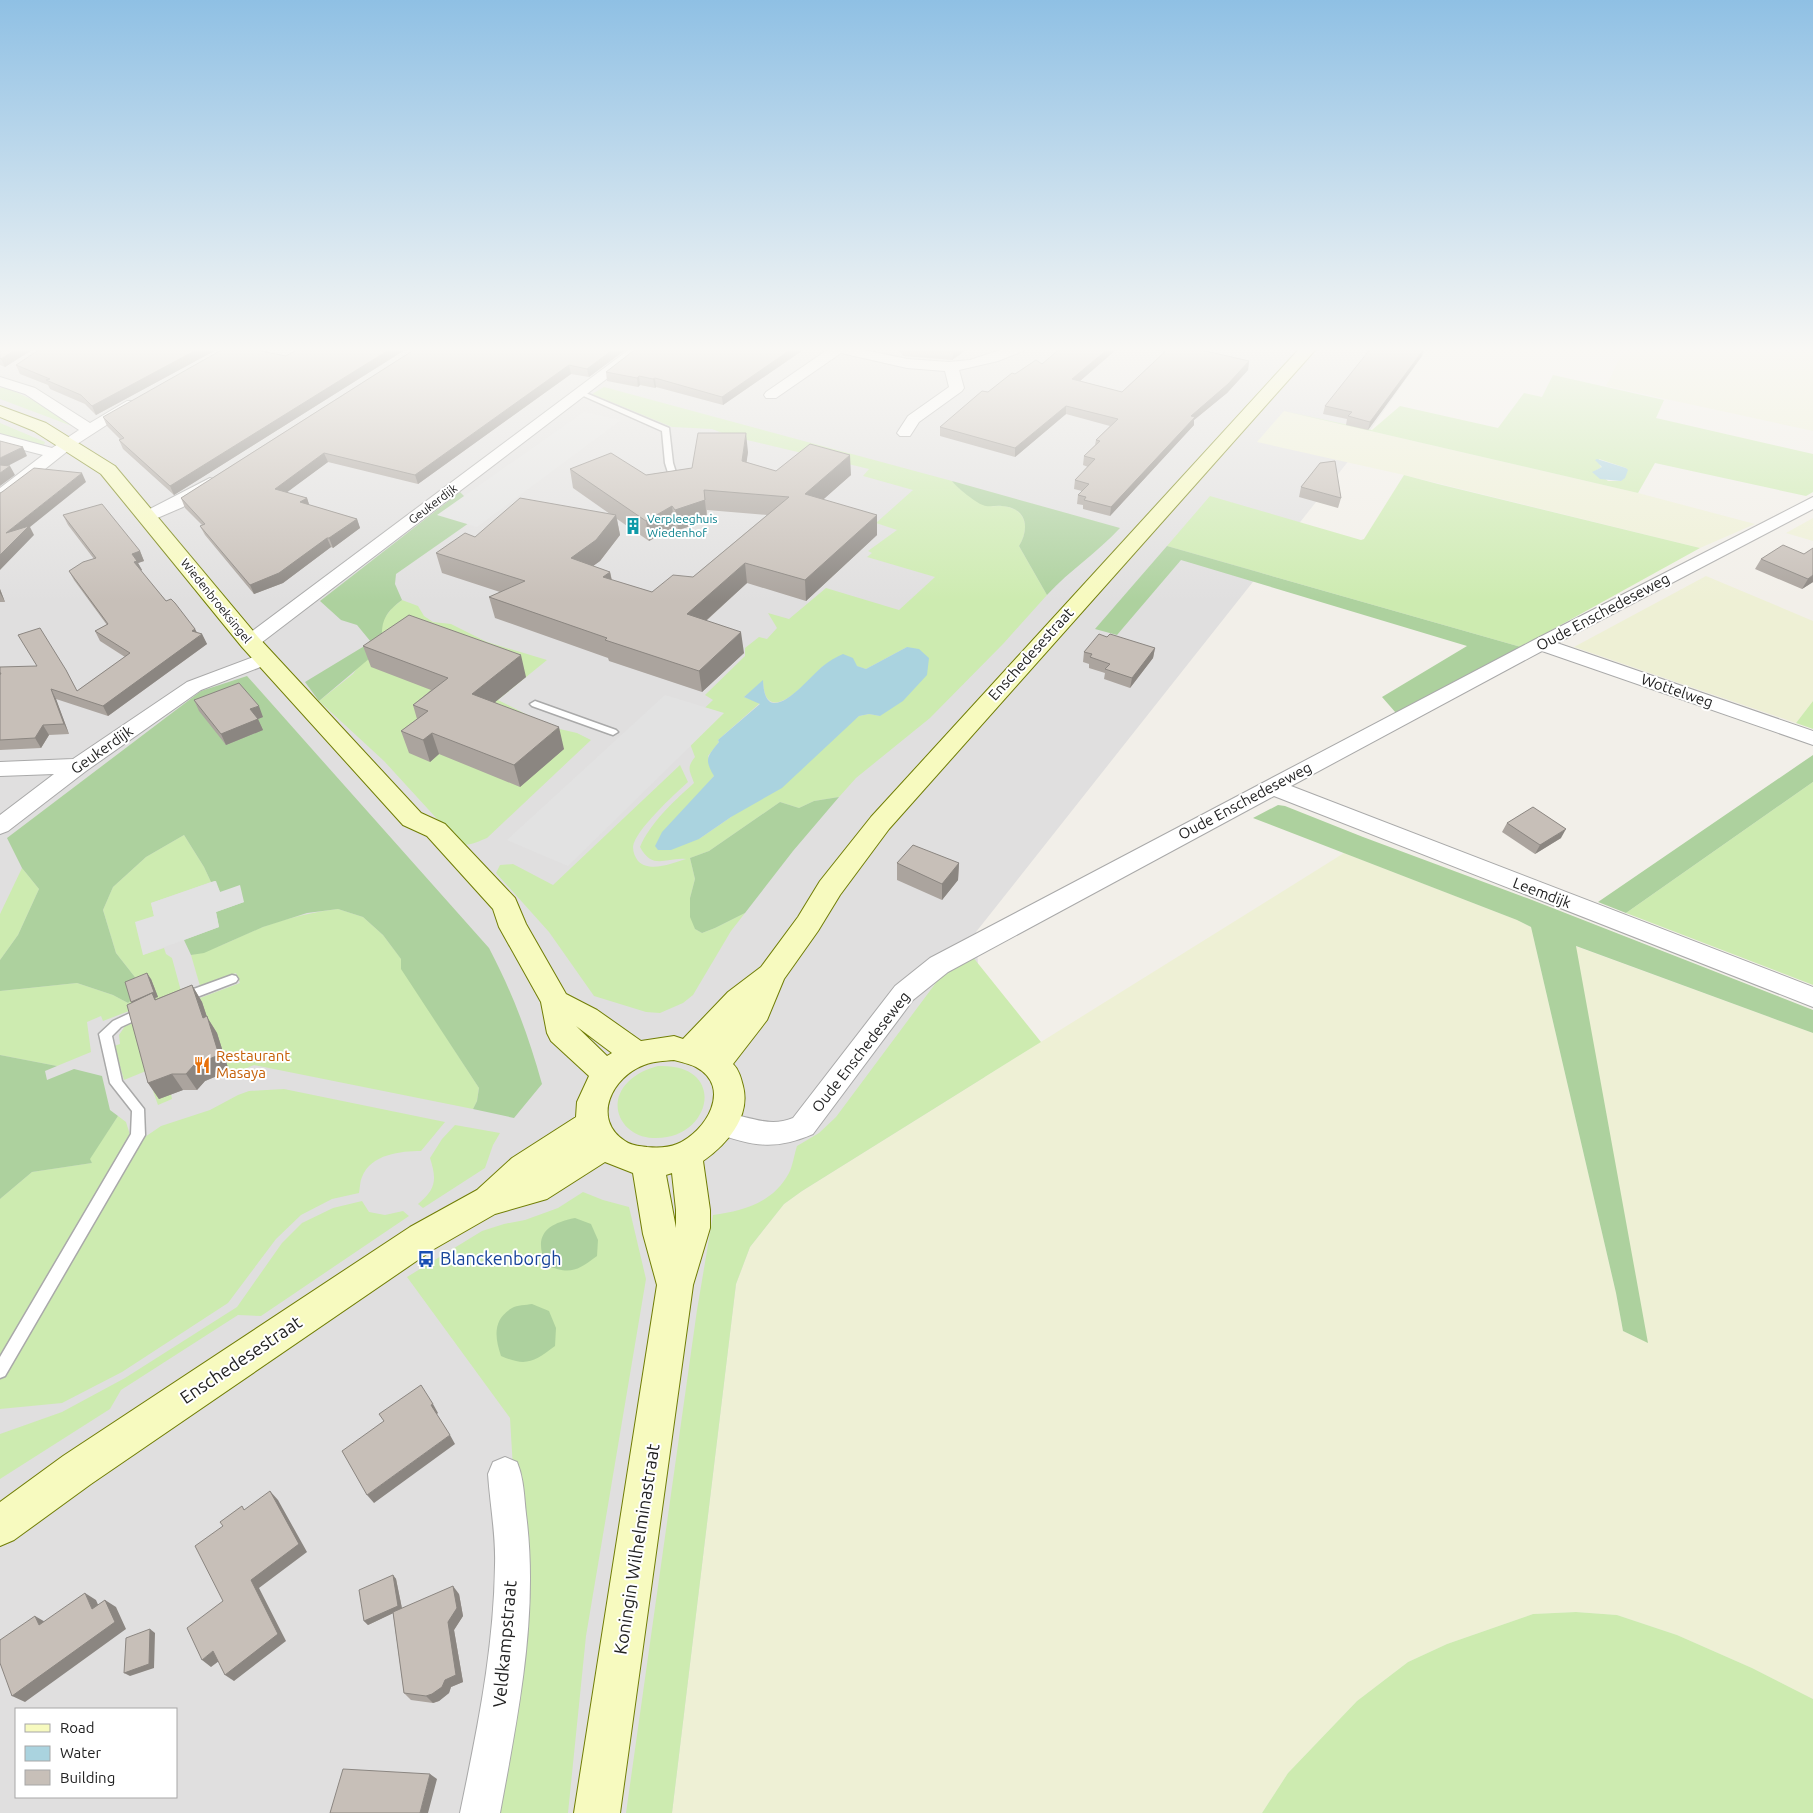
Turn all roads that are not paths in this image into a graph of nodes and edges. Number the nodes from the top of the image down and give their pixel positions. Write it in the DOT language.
graph roads {
  1 [pos="46,433"];
  2 [pos="83,433"];
  3 [pos="528,433"];
  4 [pos="666,433"];
  5 [pos="1233,433"];
  6 [pos="0,439"];
  7 [pos="61,448"];
  8 [pos="224,473"];
  9 [pos="675,482"];
  10 [pos="0,496"];
  11 [pos="1813,502"];
  12 [pos="148,517"];
  13 [pos="250,642"];
  14 [pos="1541,644"];
  15 [pos="264,659"];
  16 [pos="535,704"];
  17 [pos="613,732"];
  18 [pos="1813,738"];
  19 [pos="78,766"];
  20 [pos="0,769"];
  21 [pos="1272,787"];
  22 [pos="0,826"];
  23 [pos="232,979"];
  24 [pos="1813,997"];
  25 [pos="168,1002"];
  26 [pos="556,1002"];
  27 [pos="152,1008"];
  28 [pos="636,1054"];
  29 [pos="704,1057"];
  30 [pos="607,1074"];
  31 [pos="724,1124"];
  32 [pos="599,1134"];
  33 [pos="686,1155"];
  34 [pos="647,1162"];
  35 [pos="675,1285"];
  36 [pos="0,1371"];
  37 [pos="505,1474"];
  38 [pos="0,1526"];
  39 [pos="480,1813"];
  40 [pos="597,1813"];
  1 -- 7 [label="main road, Wiedenbroeksingel"];
  2 -- 7 [label="street"];
  3 -- 13 [label="street, Geukerdijk"];
  4 -- 9 [label="lane"];
  5 -- 29 [label="main road, Enschedesestraat"];
  6 -- 7 [label="street, Wiedenbroeksingel"];
  7 -- 10 [label="street"];
  7 -- 12 [label="main road, Wiedenbroeksingel"];
  8 -- 12 [label="street"];
  11 -- 14 [label="street, Oude Enschedeseweg"];
  12 -- 13 [label="main road, Wiedenbroeksingel"];
  13 -- 15 [label="main road, Wiedenbroeksingel"];
  14 -- 18 [label="street, Wottelweg"];
  14 -- 21 [label="street, Oude Enschedeseweg"];
  15 -- 19 [label="street, Geukerdijk"];
  15 -- 26 [label="main road, Wiedenbroeksingel"];
  16 -- 17 [label="lane"];
  19 -- 20 [label="street"];
  19 -- 22 [label="street, Geukerdijk"];
  21 -- 24 [label="street, Leemdijk"];
  21 -- 31 [label="street, Oude Enschedeseweg"];
  23 -- 25 [label="lane"];
  26 -- 28 [label="main road"];
  26 -- 30 [label="main road, Wiedenbroeksingel"];
  27 -- 36 [label="lane"];
  28 -- 29 [label="main road"];
  28 -- 30 [label="main road"];
  29 -- 31 [label="main road"];
  30 -- 32 [label="main road"];
  31 -- 33 [label="main road"];
  32 -- 34 [label="main road"];
  32 -- 38 [label="main road, Enschedesestraat"];
  33 -- 34 [label="main road"];
  33 -- 35 [label="main road, Koningin Wilhelminastraat"];
  34 -- 35 [label="main road, Koningin Wilhelminastraat"];
  35 -- 40 [label="main road, Koningin Wilhelminastraat"];
  37 -- 39 [label="street, Veldkampstraat"];
}
